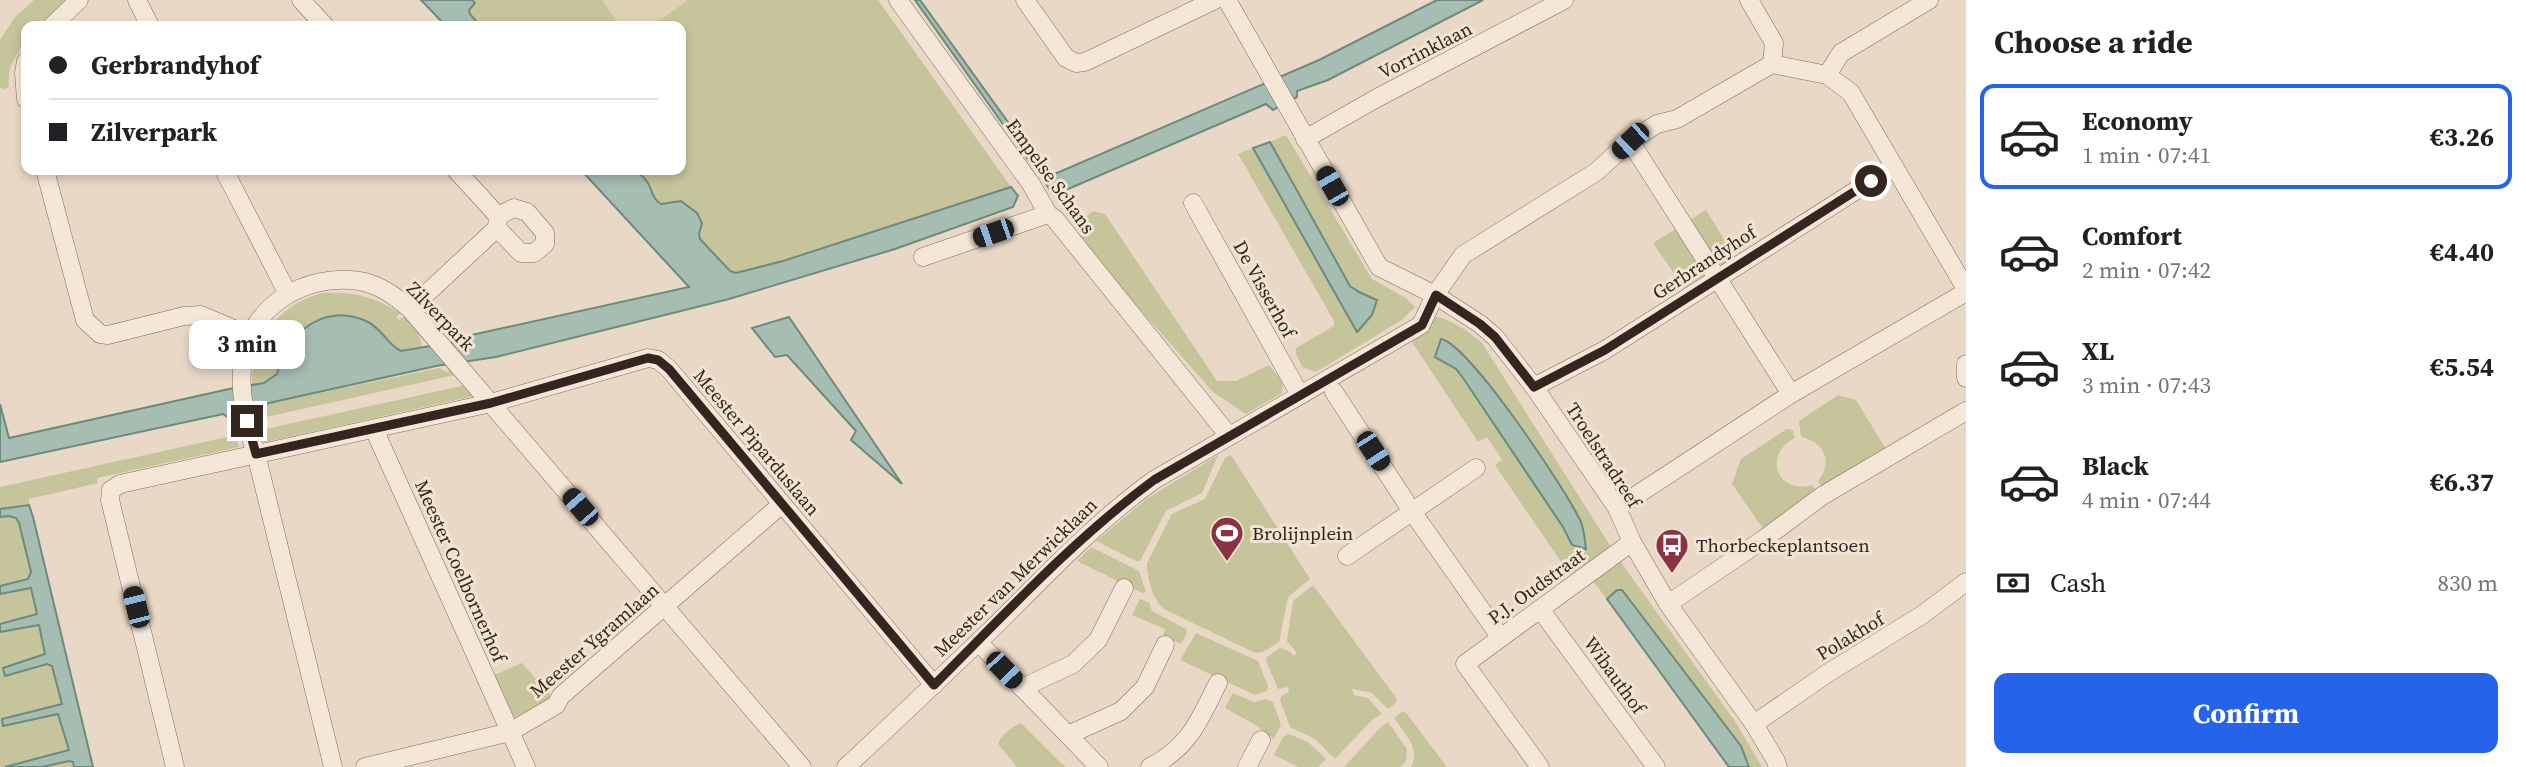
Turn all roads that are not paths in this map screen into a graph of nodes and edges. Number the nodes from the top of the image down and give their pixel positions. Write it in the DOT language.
graph roads {
  1 [pos="79,0"];
  2 [pos="137,0"];
  3 [pos="301,0"];
  4 [pos="898,0"];
  5 [pos="1025,0"];
  6 [pos="1215,0"];
  7 [pos="1227,0"];
  8 [pos="1564,0"];
  9 [pos="1749,0"];
  10 [pos="1929,0"];
  11 [pos="57,21"];
  12 [pos="148,21"];
  13 [pos="320,21"];
  14 [pos="1772,64"];
  15 [pos="1827,75"];
  16 [pos="1305,139"];
  17 [pos="1630,141"];
  18 [pos="1893,167"];
  19 [pos="46,175"];
  20 [pos="227,175"];
  21 [pos="460,175"];
  22 [pos="1193,203"];
  23 [pos="1048,214"];
  24 [pos="923,257"];
  25 [pos="1718,278"];
  26 [pos="1966,290"];
  27 [pos="288,294"];
  28 [pos="1436,295"];
  29 [pos="410,309"];
  30 [pos="250,335"];
  31 [pos="1966,364"];
  32 [pos="1966,378"];
  33 [pos="1534,387"];
  34 [pos="1334,392"];
  35 [pos="1791,394"];
  36 [pos="1300,395"];
  37 [pos="491,403"];
  38 [pos="1966,411"];
  39 [pos="374,429"];
  40 [pos="1229,436"];
  41 [pos="256,454"];
  42 [pos="1476,468"];
  43 [pos="782,504"];
  44 [pos="1617,508"];
  45 [pos="1411,510"];
  46 [pos="1632,542"];
  47 [pos="1347,556"];
  48 [pos="1966,582"];
  49 [pos="1124,587"];
  50 [pos="1668,604"];
  51 [pos="664,606"];
  52 [pos="1540,609"];
  53 [pos="1501,638"];
  54 [pos="978,642"];
  55 [pos="1165,645"];
  56 [pos="1218,683"];
  57 [pos="934,685"];
  58 [pos="1022,688"];
  59 [pos="1754,724"];
  60 [pos="510,732"];
  61 [pos="1068,735"];
  62 [pos="1261,740"];
  63 [pos="175,767"];
  64 [pos="333,767"];
  65 [pos="365,767"];
  66 [pos="526,767"];
  67 [pos="802,767"];
  68 [pos="846,767"];
  69 [pos="1099,767"];
  70 [pos="1150,767"];
  71 [pos="1247,767"];
  72 [pos="1540,767"];
  73 [pos="1656,767"];
  74 [pos="1778,767"];
  1 -- 11 [label="street"];
  2 -- 12 [label="street"];
  3 -- 13 [label="street"];
  4 -- 23 [label="street, Empelse Schans"];
  5 -- 6 [label="street"];
  7 -- 16 [label="street, Troelstradreef"];
  8 -- 16 [label="street, Vorrinklaan"];
  9 -- 14 [label="street"];
  10 -- 15 [label="street"];
  14 -- 15 [label="street"];
  14 -- 17 [label="street, Meester van Merwicklaan"];
  15 -- 18 [label="street"];
  16 -- 28 [label="street, Troelstradreef"];
  17 -- 25 [label="street"];
  17 -- 28 [label="street, Meester van Merwicklaan"];
  18 -- 25 [label="street, Gerbrandyhof"];
  18 -- 26 [label="street"];
  19 -- 30 [label="street"];
  20 -- 27 [label="street"];
  21 -- 29 [label="street"];
  22 -- 36 [label="street, De Visserhof"];
  23 -- 24 [label="street"];
  23 -- 40 [label="street, Empelse Schans"];
  25 -- 33 [label="street, Gerbrandyhof"];
  25 -- 35 [label="street"];
  26 -- 35 [label="street"];
  27 -- 29 [label="street, Zilverpark"];
  27 -- 30 [label="street, Zilverpark"];
  28 -- 33 [label="street, Troelstradreef"];
  28 -- 36 [label="street, Meester van Merwicklaan"];
  29 -- 37 [label="street, Zilverpark"];
  30 -- 41 [label="street, Zilverpark"];
  31 -- 32 [label="street"];
  33 -- 44 [label="street, Troelstradreef"];
  34 -- 45 [label="street"];
  35 -- 44 [label="street"];
  36 -- 40 [label="street, Meester van Merwicklaan"];
  37 -- 39 [label="street"];
  37 -- 43 [label="street, Meester Piparduslaan"];
  37 -- 51 [label="street, Zilverpark"];
  38 -- 50 [label="street"];
  39 -- 41 [label="street"];
  39 -- 60 [label="street, Meester Coelbornerhof"];
  40 -- 54 [label="street, Meester van Merwicklaan"];
  41 -- 63 [label="street"];
  41 -- 64 [label="street, Zilverpark"];
  42 -- 45 [label="street"];
  43 -- 51 [label="street, Meester Ygramlaan"];
  43 -- 57 [label="street, Meester Piparduslaan"];
  44 -- 46 [label="street, Troelstradreef"];
  45 -- 47 [label="street"];
  45 -- 53 [label="street"];
  46 -- 50 [label="street, Troelstradreef"];
  46 -- 52 [label="street, P.J. Oudstraat"];
  48 -- 59 [label="street, Polakhof"];
  49 -- 58 [label="street"];
  50 -- 59 [label="street, Troelstradreef"];
  51 -- 60 [label="street, Meester Ygramlaan"];
  51 -- 67 [label="street, Zilverpark"];
  52 -- 53 [label="street, P.J. Oudstraat"];
  52 -- 73 [label="street, Wibauthof"];
  53 -- 72 [label="street, P.J. Oudstraat"];
  54 -- 57 [label="street, Meester van Merwicklaan"];
  54 -- 58 [label="street"];
  55 -- 61 [label="street"];
  56 -- 70 [label="street"];
  57 -- 68 [label="street, Meester van Merwicklaan"];
  58 -- 61 [label="street"];
  59 -- 74 [label="street, Troelstradreef"];
  60 -- 65 [label="street, Meester Ygramlaan"];
  60 -- 66 [label="street, Meester Coelbornerhof"];
  61 -- 69 [label="street"];
  62 -- 71 [label="street"];
}
